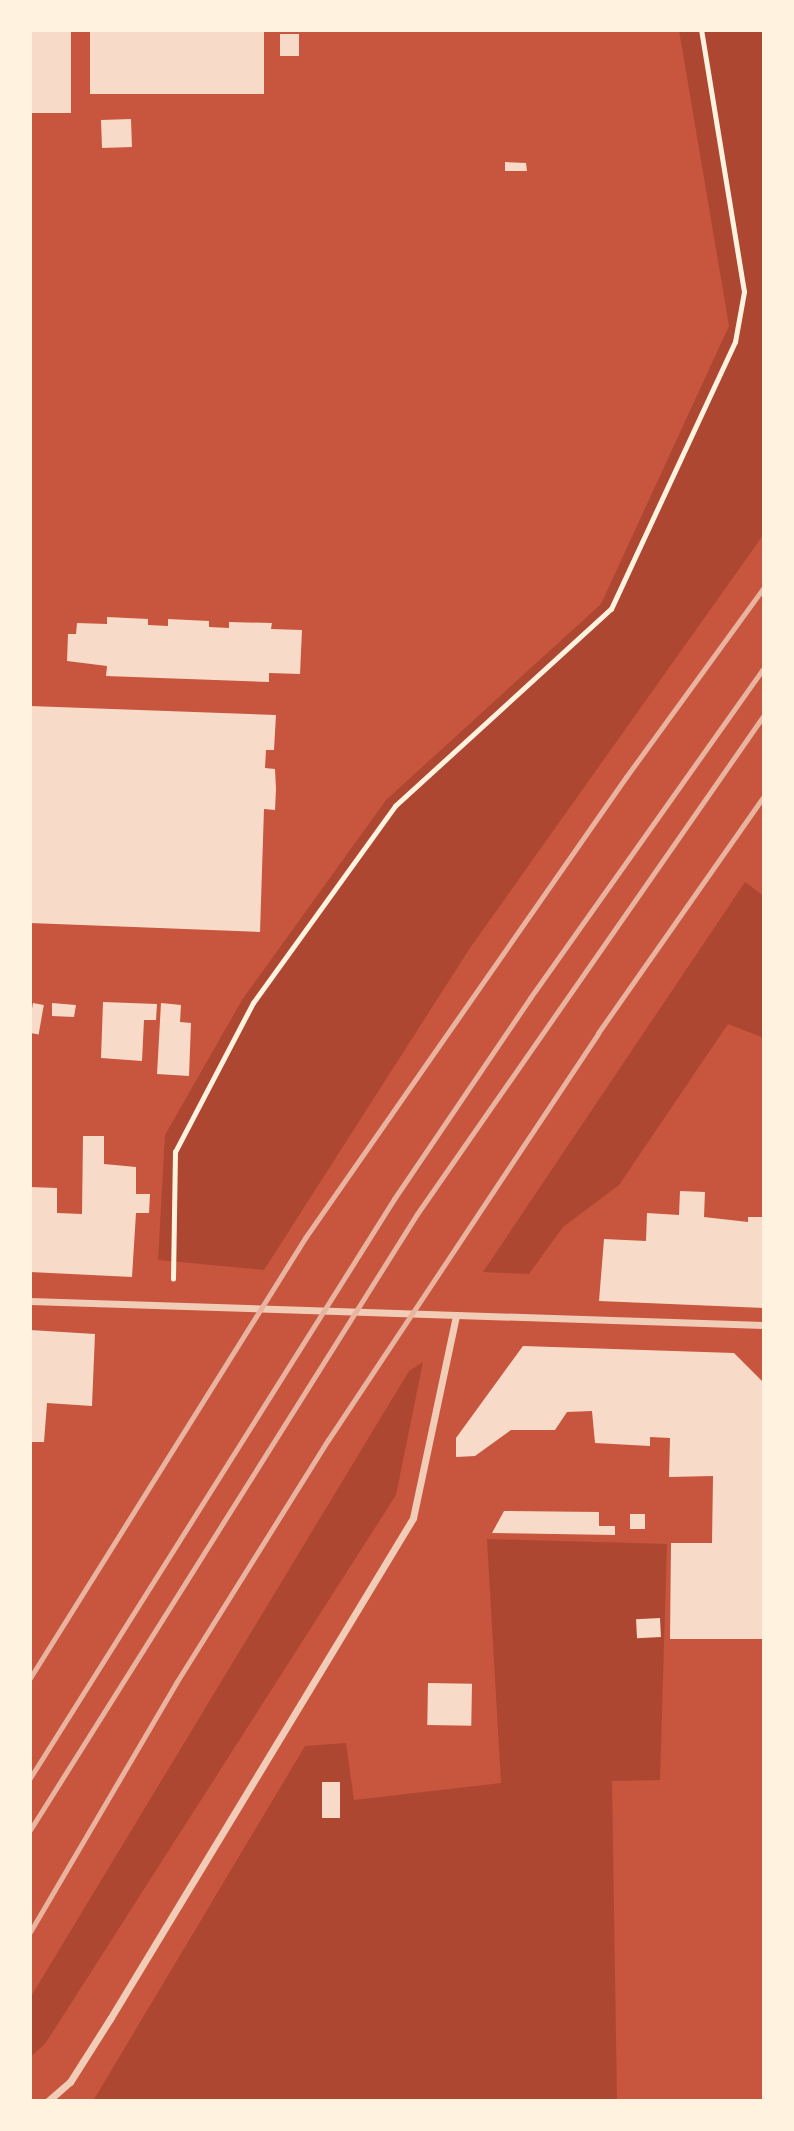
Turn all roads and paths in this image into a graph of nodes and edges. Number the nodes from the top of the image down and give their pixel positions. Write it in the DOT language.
graph roads {
  1 [pos="701,30"];
  2 [pos="30,1301"];
  3 [pos="173,1308"];
  4 [pos="456,1316"];
  5 [pos="764,1325"];
  6 [pos="48,2101"];
  1 -- 3 [label="path"];
  2 -- 3 [label="street"];
  3 -- 4 [label="street"];
  4 -- 5 [label="street"];
  4 -- 6 [label="street"];
}
